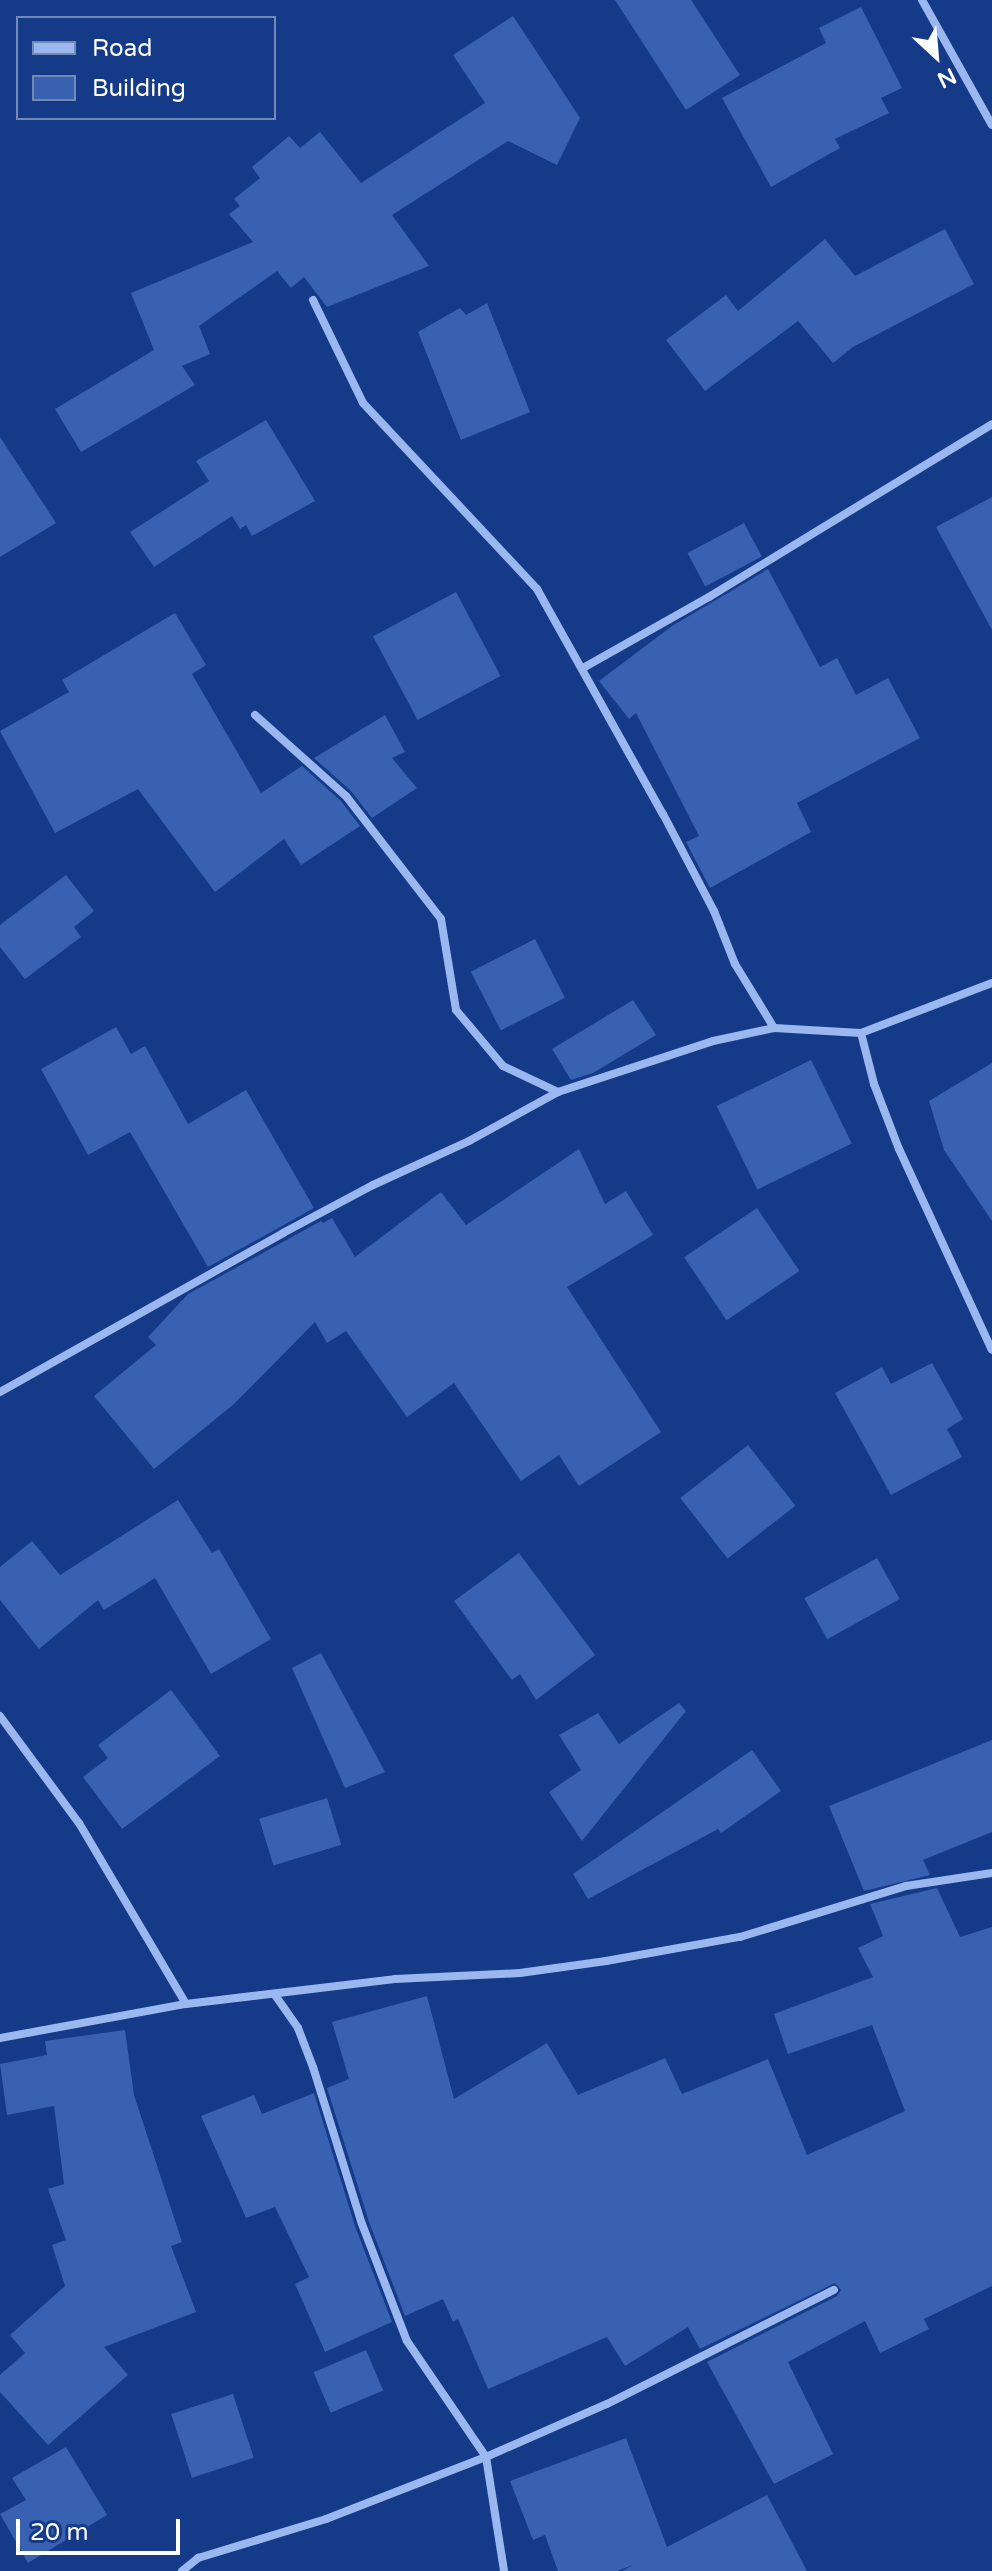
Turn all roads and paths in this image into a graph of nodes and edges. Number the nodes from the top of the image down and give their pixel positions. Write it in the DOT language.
graph roads {
  1 [pos="922,0"];
  2 [pos="992,125"];
  3 [pos="313,300"];
  4 [pos="992,424"];
  5 [pos="583,668"];
  6 [pos="255,715"];
  7 [pos="992,983"];
  8 [pos="774,1028"];
  9 [pos="861,1033"];
  10 [pos="558,1092"];
  11 [pos="992,1350"];
  12 [pos="0,1392"];
  13 [pos="0,1716"];
  14 [pos="992,1873"];
  15 [pos="275,1995"];
  16 [pos="186,2004"];
  17 [pos="0,2038"];
  18 [pos="834,2290"];
  19 [pos="486,2457"];
  20 [pos="182,2571"];
  21 [pos="504,2571"];
  1 -- 2 [label="street"];
  3 -- 5 [label="street"];
  4 -- 5 [label="street"];
  5 -- 8 [label="street"];
  6 -- 10 [label="street"];
  7 -- 9 [label="street"];
  8 -- 9 [label="street"];
  8 -- 10 [label="street"];
  9 -- 11 [label="street"];
  10 -- 12 [label="street"];
  13 -- 16 [label="street"];
  14 -- 15 [label="street"];
  15 -- 16 [label="street"];
  15 -- 19 [label="street"];
  16 -- 17 [label="street"];
  18 -- 19 [label="street"];
  19 -- 20 [label="street"];
  19 -- 21 [label="street"];
}
